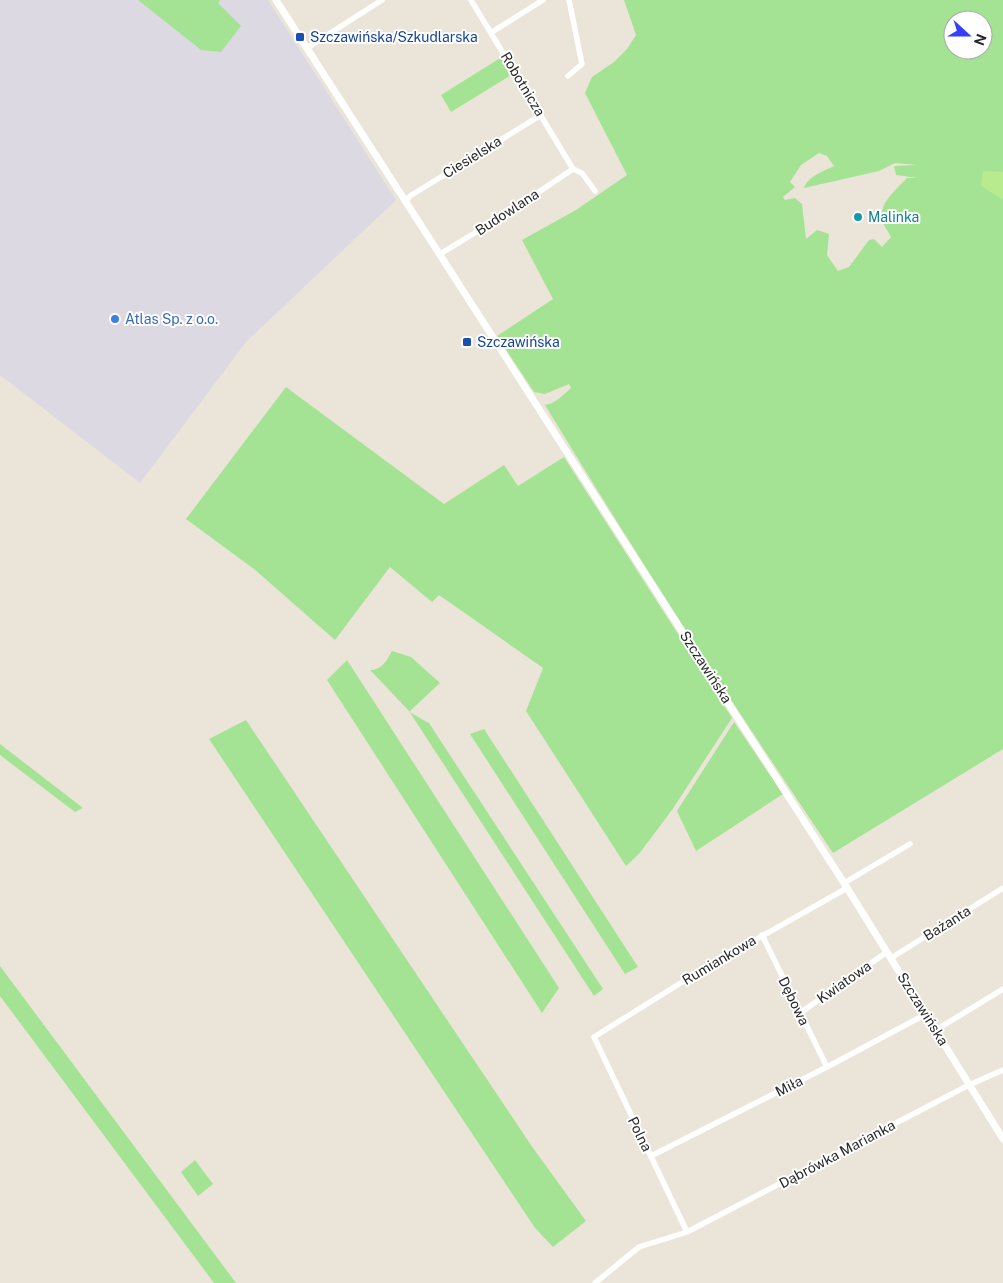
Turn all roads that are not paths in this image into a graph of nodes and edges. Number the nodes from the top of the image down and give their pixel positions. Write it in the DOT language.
graph roads {
  1 [pos="276,0"];
  2 [pos="382,0"];
  3 [pos="471,0"];
  4 [pos="543,0"];
  5 [pos="569,0"];
  6 [pos="492,32"];
  7 [pos="307,48"];
  8 [pos="568,76"];
  9 [pos="541,115"];
  10 [pos="574,169"];
  11 [pos="594,191"];
  12 [pos="406,201"];
  13 [pos="440,254"];
  14 [pos="910,844"];
  15 [pos="846,886"];
  16 [pos="1003,888"];
  17 [pos="762,935"];
  18 [pos="887,952"];
  19 [pos="891,958"];
  20 [pos="1003,989"];
  21 [pos="800,1012"];
  22 [pos="926,1014"];
  23 [pos="936,1030"];
  24 [pos="594,1037"];
  25 [pos="827,1067"];
  26 [pos="1003,1070"];
  27 [pos="970,1085"];
  28 [pos="1003,1139"];
  29 [pos="651,1156"];
  30 [pos="686,1232"];
  31 [pos="595,1283"];
  1 -- 7 [label="street, Szczawińska"];
  2 -- 7 [label="street"];
  3 -- 6 [label="street, Robotnicza"];
  4 -- 6 [label="street"];
  5 -- 8 [label="street"];
  6 -- 9 [label="street, Robotnicza"];
  7 -- 12 [label="street, Szczawińska"];
  9 -- 10 [label="street, Robotnicza"];
  9 -- 12 [label="street, Ciesielska"];
  10 -- 11 [label="street, Robotnicza"];
  10 -- 13 [label="street, Budowlana"];
  12 -- 13 [label="street, Szczawińska"];
  13 -- 15 [label="street, Szczawińska"];
  14 -- 15 [label="street, Rumiankowa"];
  15 -- 17 [label="street, Rumiankowa"];
  15 -- 18 [label="street, Szczawińska"];
  16 -- 19 [label="street, Bażanta"];
  17 -- 21 [label="street, Dębowa"];
  17 -- 24 [label="street, Rumiankowa"];
  18 -- 19 [label="street, Szczawińska"];
  18 -- 21 [label="street, Kwiatowa"];
  19 -- 22 [label="street, Szczawińska"];
  20 -- 23 [label="street"];
  21 -- 25 [label="street, Dębowa"];
  22 -- 23 [label="street, Szczawińska"];
  22 -- 25 [label="street, Miła"];
  23 -- 27 [label="street, Szczawińska"];
  24 -- 29 [label="street, Polna"];
  25 -- 29 [label="street, Miła"];
  26 -- 27 [label="street, Dąbrówka Marianka"];
  27 -- 28 [label="street"];
  27 -- 30 [label="street, Dąbrówka Marianka"];
  29 -- 30 [label="street, Polna"];
  30 -- 31 [label="street, Dąbrówka Marianka"];
}
